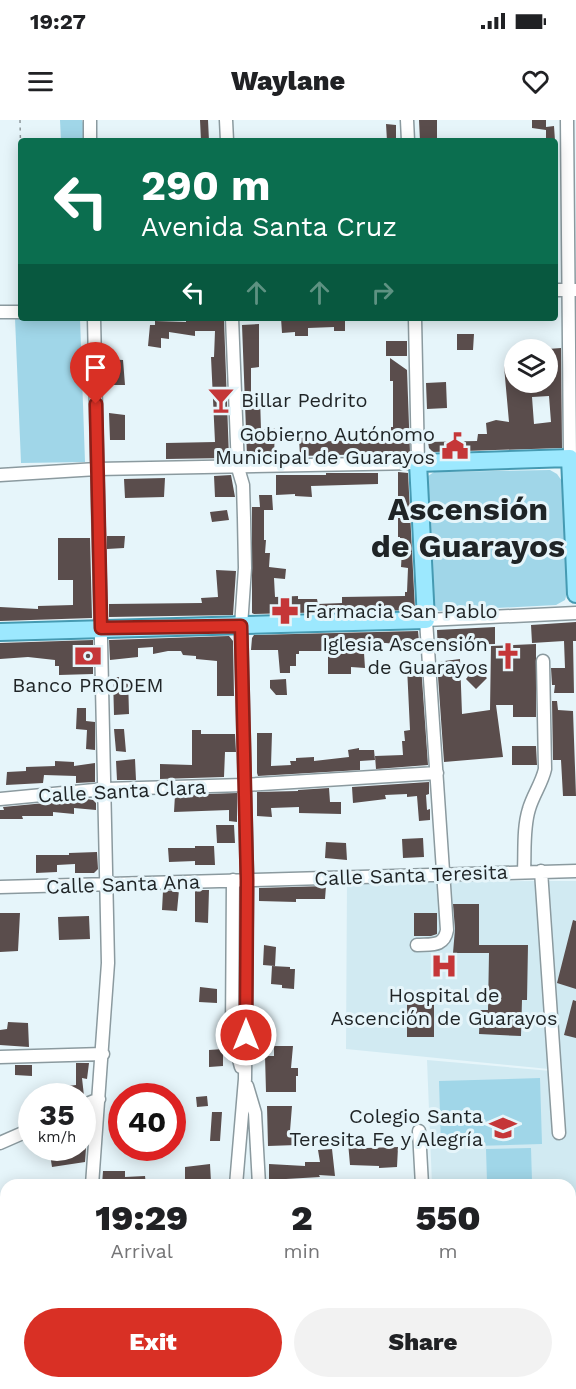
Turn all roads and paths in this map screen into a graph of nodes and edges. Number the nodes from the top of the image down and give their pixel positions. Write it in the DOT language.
graph roads {
  1 [pos="20,120"];
  2 [pos="90,120"];
  3 [pos="226,120"];
  4 [pos="407,120"];
  5 [pos="567,120"];
  6 [pos="20,138"];
  7 [pos="90,138"];
  8 [pos="227,138"];
  9 [pos="408,138"];
  10 [pos="572,290"];
  11 [pos="0,312"];
  12 [pos="18,312"];
  13 [pos="94,321"];
  14 [pos="232,321"];
  15 [pos="415,321"];
  16 [pos="573,458"];
  17 [pos="418,463"];
  18 [pos="238,468"];
  19 [pos="98,469"];
  20 [pos="0,475"];
  21 [pos="576,594"];
  22 [pos="576,613"];
  23 [pos="426,620"];
  24 [pos="241,626"];
  25 [pos="101,628"];
  26 [pos="0,632"];
  27 [pos="543,661"];
  28 [pos="437,773"];
  29 [pos="244,785"];
  30 [pos="105,789"];
  31 [pos="0,799"];
  32 [pos="525,871"];
  33 [pos="541,871"];
  34 [pos="576,871"];
  35 [pos="443,874"];
  36 [pos="233,880"];
  37 [pos="247,880"];
  38 [pos="107,884"];
  39 [pos="0,887"];
  40 [pos="417,945"];
  41 [pos="103,1054"];
  42 [pos="0,1057"];
  43 [pos="245,1079"];
  44 [pos="99,1099"];
  45 [pos="96,1100"];
  46 [pos="419,1131"];
  47 [pos="560,1133"];
  48 [pos="18,1135"];
  49 [pos="0,1143"];
  50 [pos="92,1179"];
  51 [pos="237,1179"];
  52 [pos="259,1179"];
  53 [pos="422,1179"];
  1 -- 6 [label="path"];
  2 -- 7 [label="street"];
  3 -- 8 [label="street"];
  4 -- 9 [label="street"];
  5 -- 10 [label="street"];
  10 -- 16 [label="street"];
  11 -- 12 [label="street"];
  13 -- 19 [label="street"];
  14 -- 18 [label="street"];
  15 -- 17 [label="street"];
  16 -- 17 [label="main road"];
  16 -- 21 [label="main road"];
  17 -- 18 [label="street"];
  17 -- 23 [label="main road"];
  18 -- 19 [label="street"];
  18 -- 24 [label="street"];
  19 -- 20 [label="street"];
  19 -- 25 [label="street"];
  22 -- 23 [label="street"];
  23 -- 24 [label="main road"];
  23 -- 28 [label="street"];
  24 -- 25 [label="main road"];
  24 -- 29 [label="street"];
  25 -- 26 [label="main road"];
  25 -- 30 [label="street"];
  27 -- 32 [label="street"];
  28 -- 29 [label="street, Calle Santa Clara"];
  28 -- 35 [label="street"];
  29 -- 30 [label="street, Calle Santa Clara"];
  29 -- 37 [label="street"];
  30 -- 31 [label="street, Calle Santa Clara"];
  30 -- 38 [label="street"];
  32 -- 33 [label="street, Calle Santa Teresita"];
  32 -- 35 [label="street, Calle Santa Teresita"];
  33 -- 34 [label="street, Calle Santa Teresita"];
  33 -- 47 [label="street"];
  35 -- 37 [label="street, Calle Santa Teresita"];
  35 -- 40 [label="street"];
  36 -- 37 [label="street, Calle Santa Ana"];
  36 -- 38 [label="street, Calle Santa Ana"];
  36 -- 43 [label="street"];
  37 -- 43 [label="street"];
  38 -- 39 [label="street, Calle Santa Ana"];
  38 -- 41 [label="street"];
  41 -- 42 [label="street"];
  41 -- 44 [label="street"];
  43 -- 51 [label="street"];
  43 -- 52 [label="street"];
  44 -- 45 [label="street"];
  44 -- 50 [label="street"];
  46 -- 53 [label="street"];
  48 -- 49 [label="street"];
}
